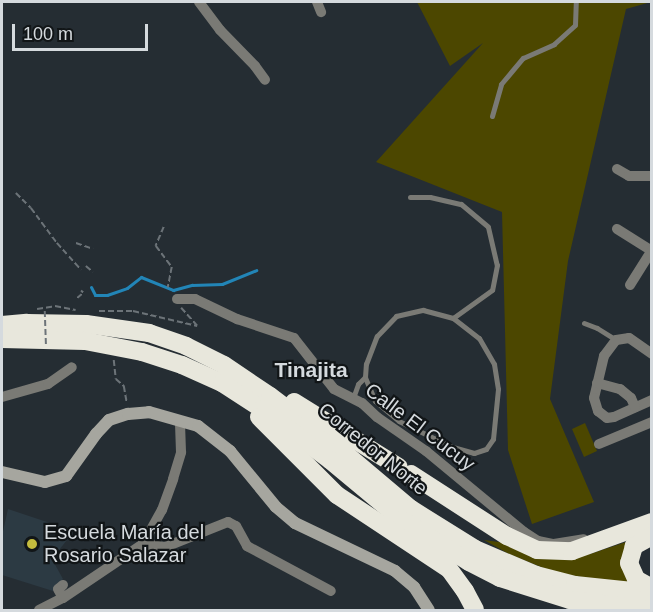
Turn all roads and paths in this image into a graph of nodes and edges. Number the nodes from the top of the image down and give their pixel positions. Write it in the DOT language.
graph roads {
  1 [pos="199,2"];
  2 [pos="576,2"];
  3 [pos="265,80"];
  4 [pos="492,116"];
  5 [pos="617,169"];
  6 [pos="651,176"];
  7 [pos="16,193"];
  8 [pos="410,197"];
  9 [pos="164,227"];
  10 [pos="617,229"];
  11 [pos="76,243"];
  12 [pos="93,249"];
  13 [pos="651,250"];
  14 [pos="86,266"];
  15 [pos="81,270"];
  16 [pos="93,272"];
  17 [pos="630,285"];
  18 [pos="168,288"];
  19 [pos="81,291"];
  20 [pos="77,298"];
  21 [pos="177,298"];
  22 [pos="83,311"];
  23 [pos="92,311"];
  24 [pos="453,318"];
  25 [pos="584,323"];
  26 [pos="2,325"];
  27 [pos="2,339"];
  28 [pos="616,340"];
  29 [pos="46,347"];
  30 [pos="651,354"];
  31 [pos="108,356"];
  32 [pos="72,367"];
  33 [pos="223,374"];
  34 [pos="365,377"];
  35 [pos="597,383"];
  36 [pos="2,397"];
  37 [pos="353,398"];
  38 [pos="651,400"];
  39 [pos="635,407"];
  40 [pos="134,413"];
  41 [pos="180,421"];
  42 [pos="651,422"];
  43 [pos="599,444"];
  44 [pos="2,472"];
  45 [pos="651,516"];
  46 [pos="651,522"];
  47 [pos="651,536"];
  48 [pos="143,544"];
  49 [pos="63,585"];
  50 [pos="651,588"];
  51 [pos="331,591"];
  52 [pos="651,593"];
  53 [pos="63,598"];
  54 [pos="39,610"];
  55 [pos="429,610"];
  56 [pos="475,610"];
  57 [pos="564,610"];
  58 [pos="650,610"];
  1 -- 3 [label="street"];
  2 -- 4 [label="lane"];
  5 -- 6 [label="street"];
  7 -- 15 [label="path"];
  8 -- 24 [label="lane"];
  9 -- 18 [label="path"];
  10 -- 13 [label="street"];
  11 -- 12 [label="path"];
  13 -- 17 [label="street"];
  14 -- 16 [label="path"];
  19 -- 20 [label="path"];
  21 -- 23 [label="path"];
  21 -- 37 [label="street, Calle El Cucuy"];
  22 -- 29 [label="path, bridge"];
  24 -- 34 [label="lane"];
  24 -- 34 [label="lane"];
  25 -- 28 [label="lane"];
  26 -- 33 [label="highway, Corredor Norte"];
  27 -- 33 [label="highway, Corredor Norte"];
  28 -- 30 [label="street"];
  28 -- 35 [label="street"];
  31 -- 40 [label="path"];
  32 -- 36 [label="street"];
  33 -- 46 [label="highway"];
  33 -- 52 [label="highway, Corredor Norte"];
  33 -- 56 [label="highway"];
  33 -- 58 [label="highway, Corredor Norte"];
  34 -- 37 [label="lane"];
  35 -- 39 [label="street"];
  35 -- 39 [label="street"];
  37 -- 45 [label="street, Calle El Cucuy"];
  38 -- 39 [label="street"];
  40 -- 41 [label="main road"];
  40 -- 44 [label="main road"];
  41 -- 48 [label="street"];
  41 -- 55 [label="main road"];
  42 -- 43 [label="street"];
  47 -- 50 [label="highway"];
  48 -- 51 [label="street"];
  48 -- 53 [label="street"];
  49 -- 53 [label="street"];
  53 -- 54 [label="street"];
  57 -- 58 [label="highway"];
}
